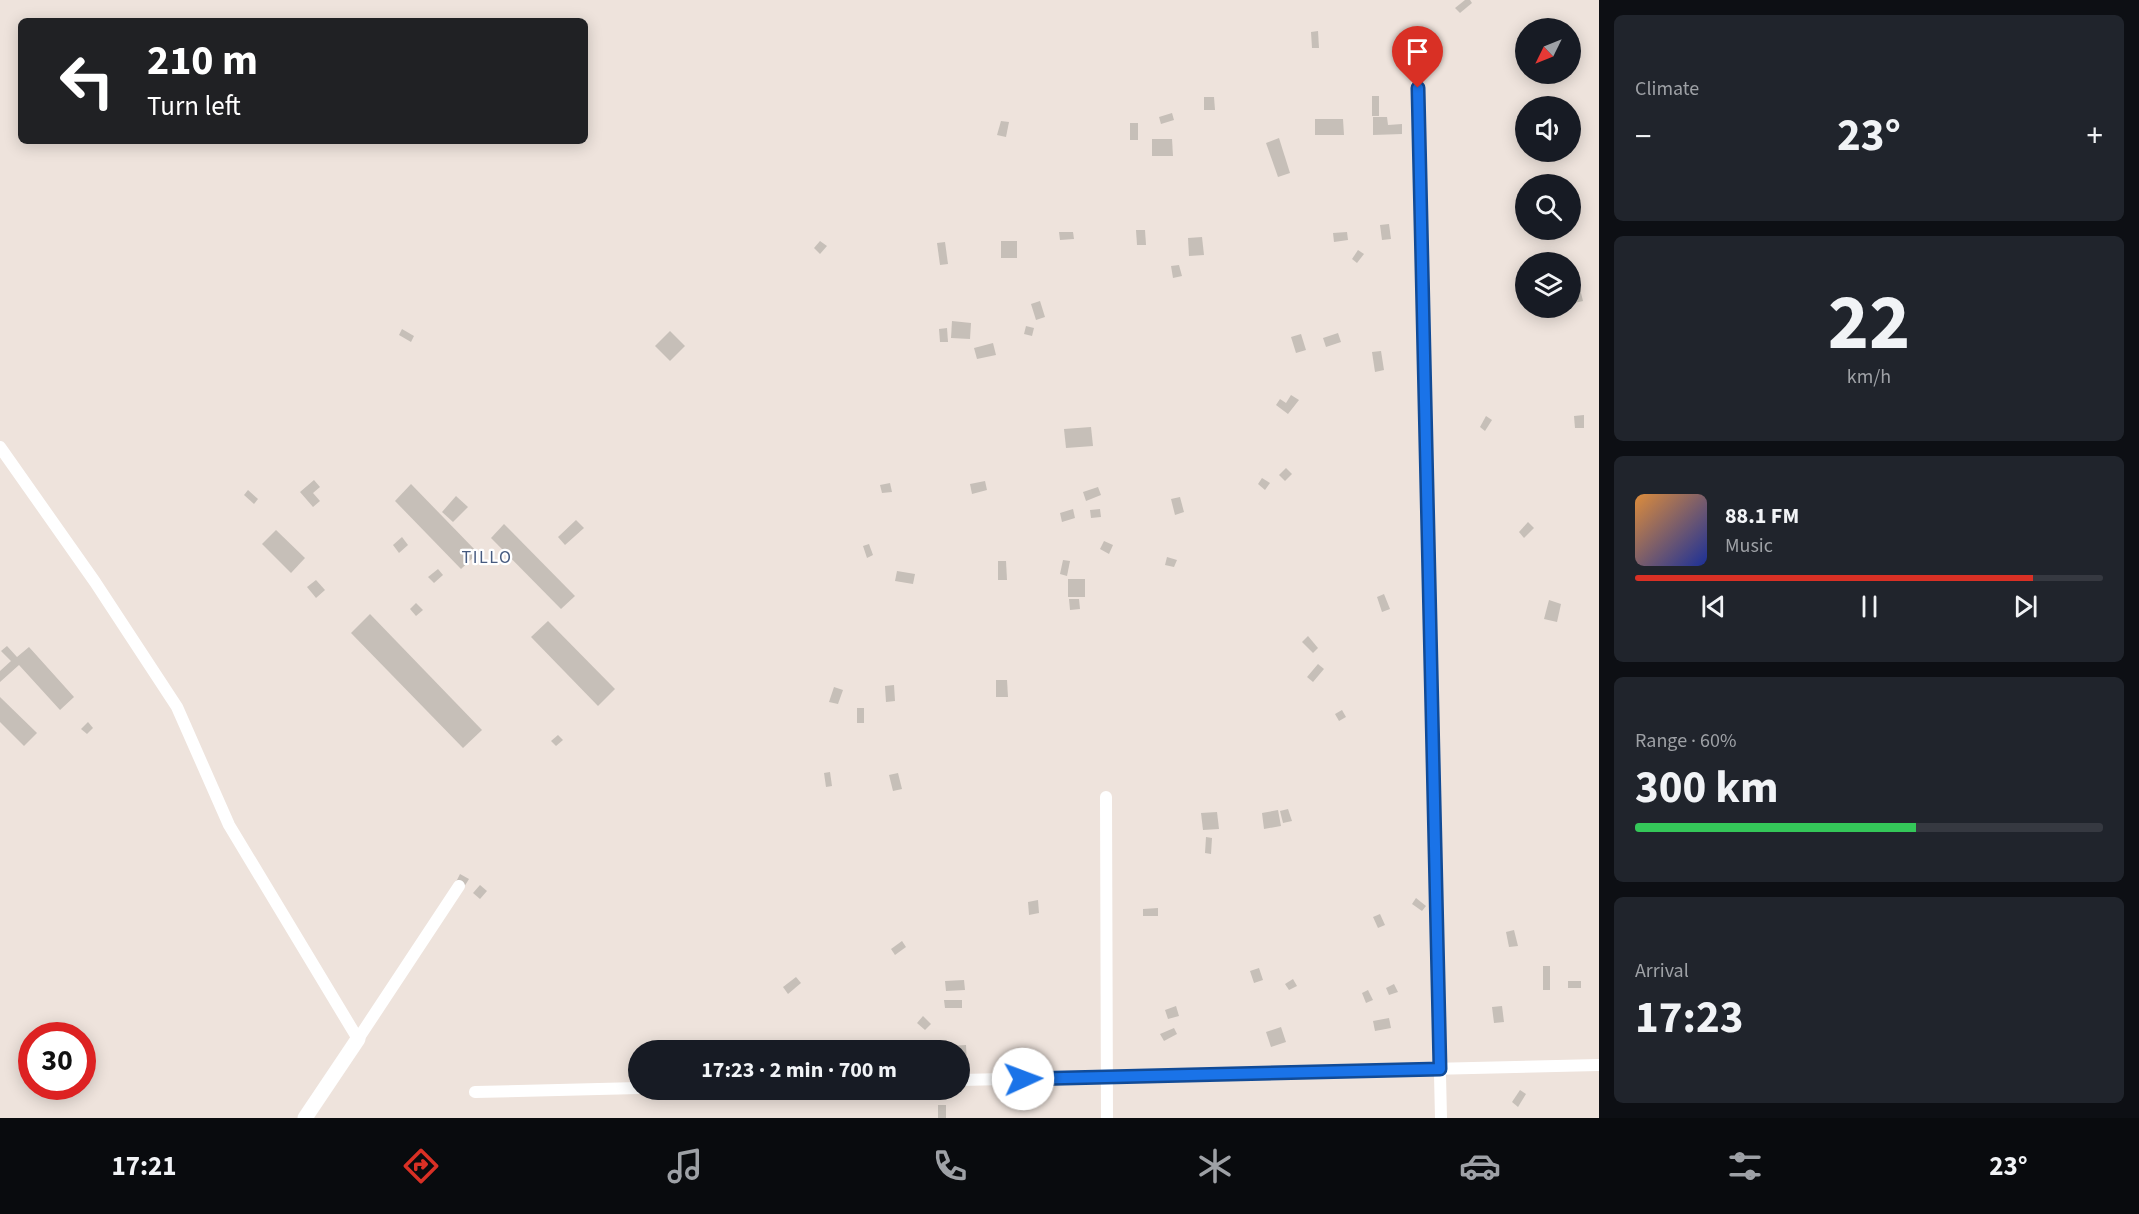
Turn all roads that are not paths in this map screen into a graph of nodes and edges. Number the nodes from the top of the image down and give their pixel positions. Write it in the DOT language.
graph roads {
  1 [pos="1417,64"];
  2 [pos="0,447"];
  3 [pos="1106,797"];
  4 [pos="459,886"];
  5 [pos="358,1039"];
  6 [pos="1599,1065"];
  7 [pos="1440,1069"];
  8 [pos="1107,1077"];
  9 [pos="970,1080"];
  10 [pos="628,1088"];
  11 [pos="475,1092"];
  12 [pos="304,1118"];
  13 [pos="1107,1118"];
  14 [pos="1441,1118"];
  1 -- 7 [label="street"];
  2 -- 5 [label="street"];
  3 -- 8 [label="street"];
  4 -- 5 [label="street"];
  5 -- 12 [label="street"];
  6 -- 7 [label="street"];
  7 -- 8 [label="street"];
  7 -- 14 [label="street"];
  8 -- 9 [label="street"];
  8 -- 13 [label="street"];
  10 -- 11 [label="street"];
}
